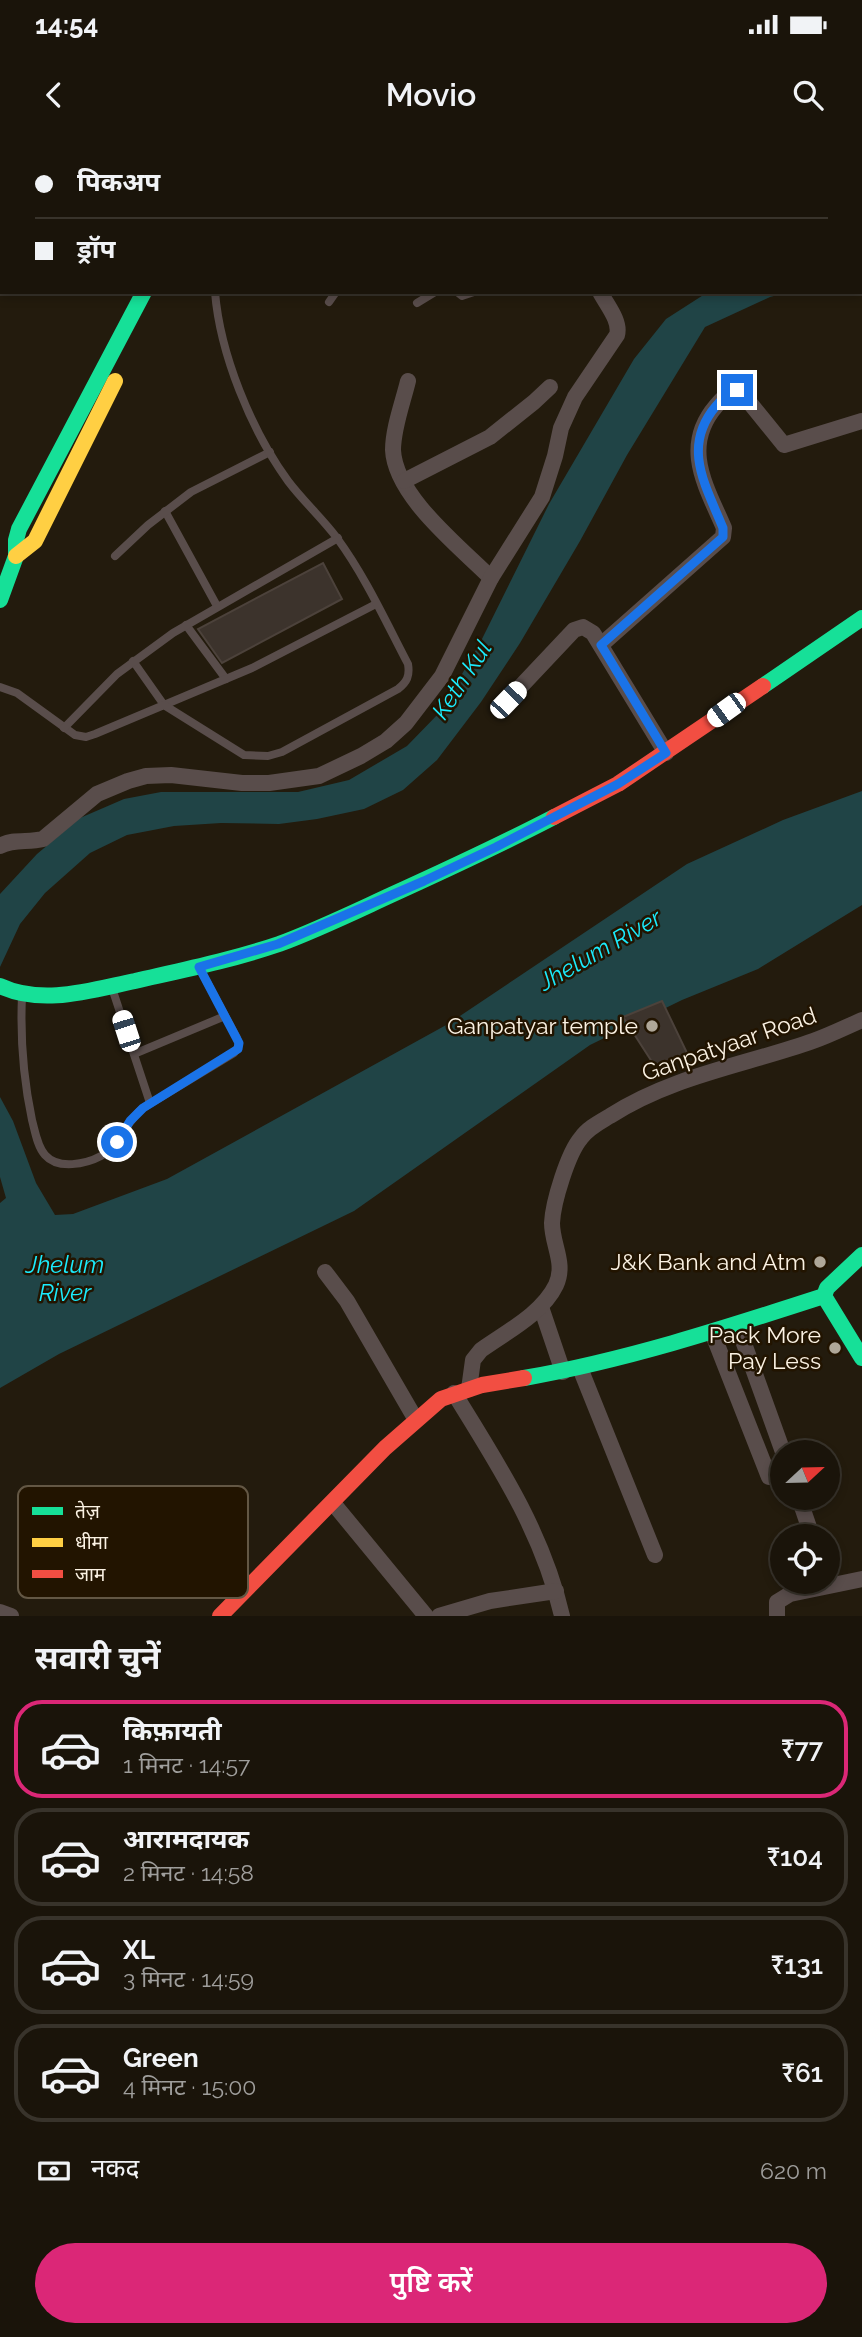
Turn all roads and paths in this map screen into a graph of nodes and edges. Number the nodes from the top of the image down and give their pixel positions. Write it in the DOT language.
graph roads {
  1 [pos="144,294"];
  2 [pos="161,294"];
  3 [pos="215,294"];
  4 [pos="335,294"];
  5 [pos="432,294"];
  6 [pos="601,294"];
  7 [pos="329,302"];
  8 [pos="417,303"];
  9 [pos="408,380"];
  10 [pos="550,387"];
  11 [pos="862,421"];
  12 [pos="270,452"];
  13 [pos="404,481"];
  14 [pos="165,511"];
  15 [pos="0,533"];
  16 [pos="338,538"];
  17 [pos="16,548"];
  18 [pos="115,556"];
  19 [pos="491,578"];
  20 [pos="0,600"];
  21 [pos="376,604"];
  22 [pos="217,606"];
  23 [pos="862,618"];
  24 [pos="186,625"];
  25 [pos="601,645"];
  26 [pos="133,661"];
  27 [pos="226,679"];
  28 [pos="0,687"];
  29 [pos="508,700"];
  30 [pos="164,705"];
  31 [pos="64,728"];
  32 [pos="666,753"];
  33 [pos="0,846"];
  34 [pos="199,967"];
  35 [pos="111,986"];
  36 [pos="12,991"];
  37 [pos="225,1016"];
  38 [pos="862,1020"];
  39 [pos="134,1054"];
  40 [pos="150,1103"];
  41 [pos="862,1255"];
  42 [pos="325,1272"];
  43 [pos="824,1296"];
  44 [pos="541,1307"];
  45 [pos="737,1324"];
  46 [pos="712,1332"];
  47 [pos="862,1358"];
  48 [pos="580,1368"];
  49 [pos="563,1372"];
  50 [pos="462,1390"];
  51 [pos="416,1420"];
  52 [pos="779,1440"];
  53 [pos="769,1477"];
  54 [pos="332,1503"];
  55 [pos="655,1555"];
  56 [pos="862,1579"];
  57 [pos="248,1588"];
  58 [pos="556,1591"];
  59 [pos="238,1598"];
  60 [pos="0,1612"];
  61 [pos="11,1616"];
  62 [pos="220,1616"];
  63 [pos="426,1616"];
  64 [pos="439,1616"];
  65 [pos="562,1616"];
  66 [pos="777,1616"];
  1 -- 17 [label="street"];
  2 -- 17 [label="street"];
  3 -- 12 [label="lane"];
  4 -- 7 [label="lane"];
  5 -- 8 [label="lane"];
  6 -- 19 [label="street"];
  9 -- 13 [label="street"];
  10 -- 13 [label="street"];
  11 -- 25 [label="street"];
  12 -- 14 [label="lane"];
  12 -- 16 [label="lane"];
  13 -- 19 [label="street"];
  14 -- 18 [label="lane"];
  14 -- 22 [label="lane"];
  15 -- 17 [label="street"];
  16 -- 21 [label="lane"];
  16 -- 22 [label="lane"];
  17 -- 20 [label="street"];
  19 -- 33 [label="street"];
  21 -- 27 [label="lane"];
  21 -- 30 [label="lane"];
  22 -- 24 [label="lane"];
  23 -- 32 [label="street"];
  24 -- 26 [label="lane"];
  24 -- 27 [label="lane"];
  25 -- 29 [label="street"];
  25 -- 32 [label="street"];
  26 -- 30 [label="lane"];
  26 -- 31 [label="lane"];
  27 -- 30 [label="lane"];
  28 -- 31 [label="lane"];
  30 -- 31 [label="lane"];
  32 -- 34 [label="street"];
  34 -- 35 [label="street"];
  34 -- 37 [label="lane"];
  35 -- 36 [label="street"];
  35 -- 39 [label="lane"];
  36 -- 40 [label="lane"];
  37 -- 39 [label="lane"];
  37 -- 40 [label="lane"];
  38 -- 44 [label="street, Ganpatyaar Road"];
  39 -- 40 [label="lane"];
  41 -- 43 [label="street"];
  42 -- 51 [label="street"];
  43 -- 45 [label="street"];
  43 -- 47 [label="street"];
  44 -- 49 [label="street"];
  44 -- 50 [label="street, Ganpatyaar Road"];
  45 -- 46 [label="street"];
  45 -- 52 [label="street"];
  46 -- 48 [label="street"];
  46 -- 53 [label="street"];
  48 -- 49 [label="street"];
  48 -- 55 [label="street"];
  49 -- 50 [label="street"];
  50 -- 51 [label="street"];
  50 -- 58 [label="street"];
  51 -- 54 [label="street"];
  54 -- 57 [label="street"];
  54 -- 63 [label="street"];
  56 -- 66 [label="street"];
  58 -- 64 [label="street"];
  58 -- 65 [label="street"];
  59 -- 62 [label="street"];
  60 -- 61 [label="street"];
}
